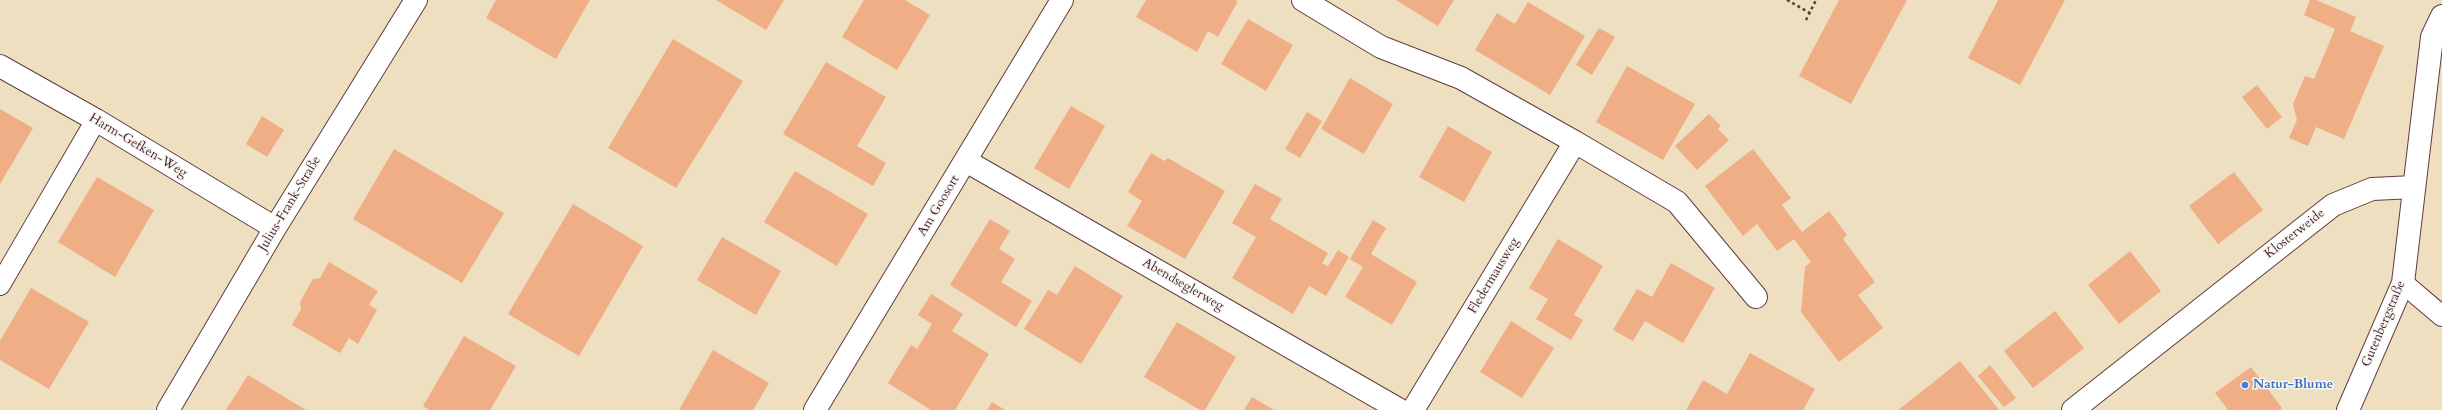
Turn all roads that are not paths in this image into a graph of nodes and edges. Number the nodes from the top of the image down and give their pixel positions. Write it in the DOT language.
graph roads {
  1 [pos="416,0"];
  2 [pos="1062,0"];
  3 [pos="1302,0"];
  4 [pos="2442,16"];
  5 [pos="2437,42"];
  6 [pos="0,66"];
  7 [pos="96,120"];
  8 [pos="1575,142"];
  9 [pos="966,161"];
  10 [pos="2414,187"];
  11 [pos="275,228"];
  12 [pos="2403,283"];
  13 [pos="0,285"];
  14 [pos="1756,297"];
  15 [pos="2442,316"];
  16 [pos="168,410"];
  17 [pos="815,410"];
  18 [pos="1400,410"];
  19 [pos="1413,410"];
  20 [pos="2073,410"];
  21 [pos="2348,410"];
  1 -- 11 [label="street, Julius-Frank-Straße"];
  2 -- 9 [label="street, Am Goosort"];
  3 -- 8 [label="street"];
  4 -- 5 [label="street"];
  5 -- 10 [label="street"];
  6 -- 7 [label="street, Harm-Gefken-Weg"];
  7 -- 11 [label="street, Harm-Gefken-Weg"];
  7 -- 13 [label="lane"];
  8 -- 14 [label="street"];
  8 -- 19 [label="street, Fledermausweg"];
  9 -- 17 [label="street, Am Goosort"];
  9 -- 18 [label="street, Abendseglerweg"];
  10 -- 12 [label="street, Gutenbergstraße"];
  10 -- 20 [label="street, Klosterweide"];
  11 -- 16 [label="street, Julius-Frank-Straße"];
  12 -- 15 [label="lane"];
  12 -- 21 [label="street, Gutenbergstraße"];
}
